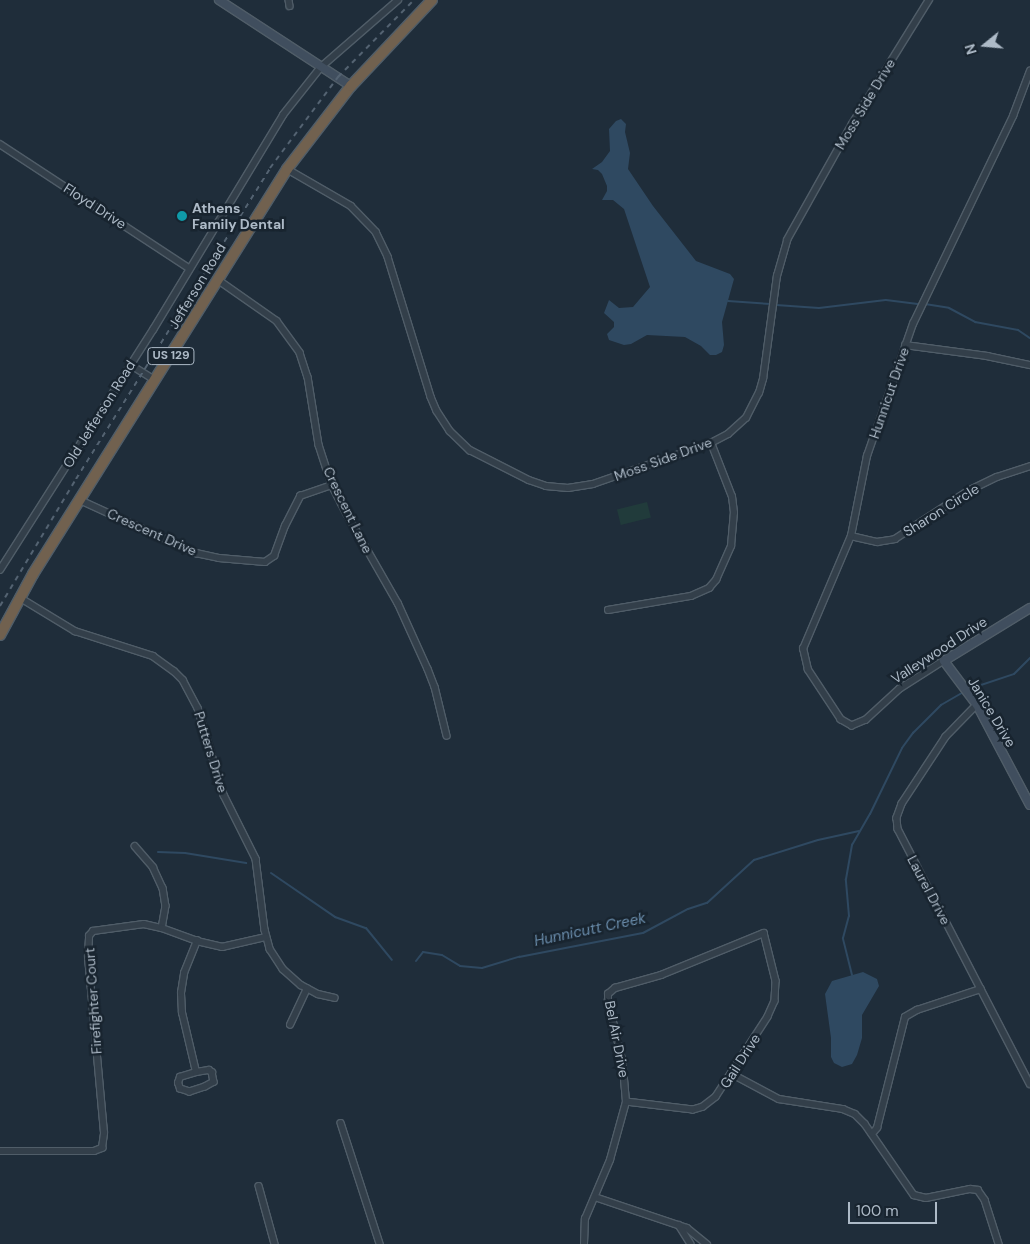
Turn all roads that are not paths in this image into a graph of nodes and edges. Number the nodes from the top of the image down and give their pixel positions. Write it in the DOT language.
graph roads {
  1 [pos="219,0"];
  2 [pos="398,0"];
  3 [pos="432,0"];
  4 [pos="930,0"];
  5 [pos="321,67"];
  6 [pos="1030,71"];
  7 [pos="350,86"];
  8 [pos="0,144"];
  9 [pos="287,169"];
  10 [pos="189,268"];
  11 [pos="217,280"];
  12 [pos="905,346"];
  13 [pos="131,365"];
  14 [pos="1030,365"];
  15 [pos="156,380"];
  16 [pos="711,443"];
  17 [pos="1030,466"];
  18 [pos="332,485"];
  19 [pos="80,500"];
  20 [pos="850,536"];
  21 [pos="0,570"];
  22 [pos="20,597"];
  23 [pos="1030,608"];
  24 [pos="608,610"];
  25 [pos="0,635"];
  26 [pos="944,661"];
  27 [pos="977,705"];
  28 [pos="841,720"];
  29 [pos="447,736"];
  30 [pos="1030,805"];
  31 [pos="135,846"];
  32 [pos="162,928"];
  33 [pos="764,933"];
  34 [pos="266,938"];
  35 [pos="197,941"];
  36 [pos="307,989"];
  37 [pos="981,989"];
  38 [pos="335,998"];
  39 [pos="290,1025"];
  40 [pos="196,1072"];
  41 [pos="732,1074"];
  42 [pos="1030,1084"];
  43 [pos="626,1102"];
  44 [pos="341,1122"];
  45 [pos="872,1134"];
  46 [pos="0,1151"];
  47 [pos="259,1186"];
  48 [pos="595,1197"];
  49 [pos="679,1225"];
  50 [pos="275,1244"];
  51 [pos="380,1244"];
  52 [pos="584,1244"];
  53 [pos="692,1244"];
  54 [pos="707,1244"];
  55 [pos="999,1244"];
  1 -- 5 [label="street"];
  2 -- 5 [label="street, Old Jefferson Road"];
  3 -- 7 [label="highway, Jefferson Road / US 129"];
  4 -- 16 [label="street, Moss Side Drive"];
  5 -- 7 [label="street"];
  5 -- 10 [label="street, Old Jefferson Road"];
  6 -- 12 [label="street, Hunnicut Drive"];
  7 -- 9 [label="highway, Jefferson Road / US 129"];
  8 -- 10 [label="street, Floyd Drive"];
  9 -- 11 [label="highway, Jefferson Road / US 129"];
  9 -- 16 [label="street, Moss Side Drive"];
  10 -- 13 [label="street, Old Jefferson Road"];
  11 -- 15 [label="highway, Jefferson Road / US 129"];
  11 -- 18 [label="street, Crescent Lane"];
  12 -- 14 [label="street"];
  12 -- 20 [label="street, Hunnicut Drive"];
  13 -- 15 [label="street"];
  13 -- 21 [label="street, Old Jefferson Road"];
  15 -- 19 [label="highway, Jefferson Road / US 129"];
  16 -- 24 [label="street"];
  17 -- 20 [label="street, Sharon Circle"];
  18 -- 19 [label="street, Crescent Drive"];
  18 -- 29 [label="street, Crescent Lane"];
  19 -- 22 [label="highway, Jefferson Road / US 129"];
  20 -- 28 [label="street, Hunnicut Drive"];
  22 -- 25 [label="highway, Jefferson Road / US 129"];
  22 -- 34 [label="street, Putters Drive"];
  23 -- 26 [label="street, Valleywood Drive"];
  26 -- 27 [label="street, Janice Drive"];
  26 -- 28 [label="street, Valleywood Drive"];
  27 -- 30 [label="street, Janice Drive"];
  27 -- 37 [label="street, Laurel Drive"];
  31 -- 32 [label="street"];
  32 -- 35 [label="street, Firefighter Court"];
  32 -- 46 [label="street, Firefighter Court"];
  33 -- 41 [label="street, Gail Drive"];
  33 -- 43 [label="street, Bel Air Drive"];
  34 -- 35 [label="street, Firefighter Court"];
  34 -- 36 [label="street, Putters Drive"];
  35 -- 40 [label="street"];
  36 -- 38 [label="street, Putters Drive"];
  36 -- 39 [label="street"];
  37 -- 42 [label="street, Laurel Drive"];
  37 -- 45 [label="street"];
  40 -- 40 [label="street"];
  41 -- 43 [label="street, Gail Drive"];
  41 -- 45 [label="street"];
  43 -- 48 [label="street, Bel Air Drive"];
  44 -- 51 [label="street"];
  45 -- 55 [label="street"];
  47 -- 50 [label="street"];
  48 -- 49 [label="street"];
  48 -- 52 [label="street, Bel Air Drive"];
  49 -- 53 [label="street"];
  49 -- 54 [label="street"];
}
